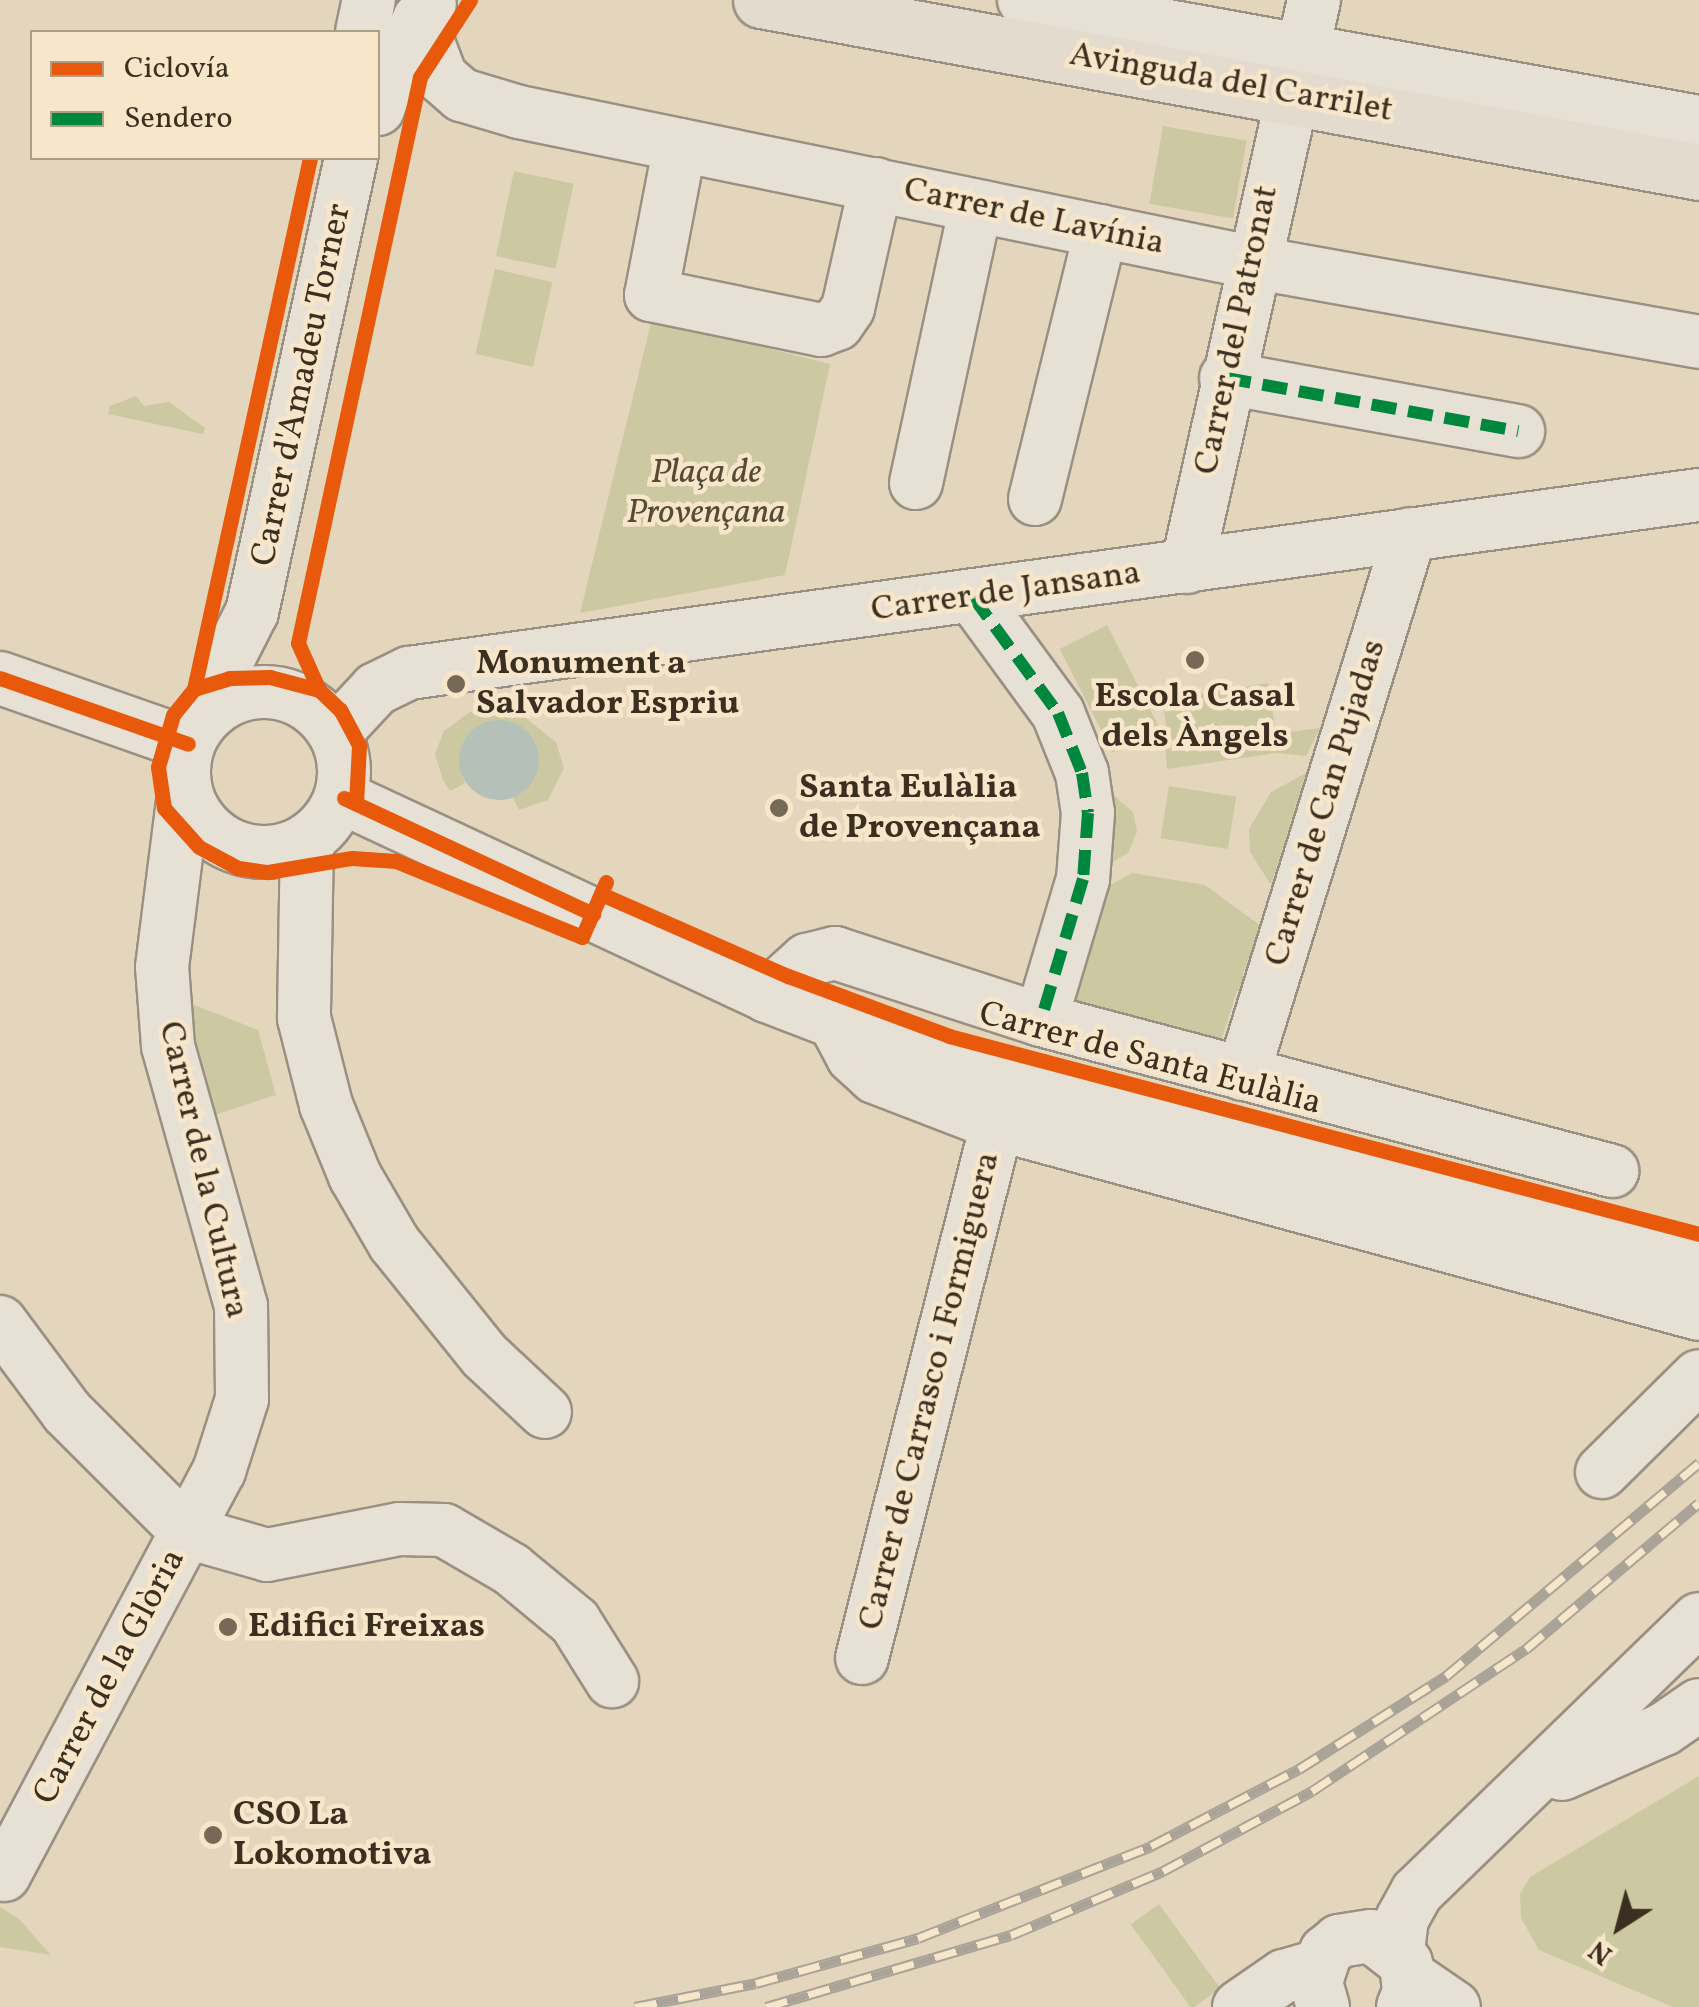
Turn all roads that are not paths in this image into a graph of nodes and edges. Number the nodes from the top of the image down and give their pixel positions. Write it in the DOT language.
graph roads {
  1 [pos="370,0"];
  2 [pos="761,0"];
  3 [pos="1024,0"];
  4 [pos="1314,0"];
  5 [pos="427,9"];
  6 [pos="362,30"];
  7 [pos="1296,72"];
  8 [pos="380,106"];
  9 [pos="1699,122"];
  10 [pos="680,145"];
  11 [pos="352,160"];
  12 [pos="1699,172"];
  13 [pos="876,184"];
  14 [pos="976,206"];
  15 [pos="1101,231"];
  16 [pos="1251,262"];
  17 [pos="1699,342"];
  18 [pos="1226,378"];
  19 [pos="1518,431"];
  20 [pos="916,483"];
  21 [pos="1697,494"];
  22 [pos="1035,499"];
  23 [pos="1410,534"];
  24 [pos="1187,567"];
  25 [pos="973,598"];
  26 [pos="252,612"];
  27 [pos="0,678"];
  28 [pos="274,691"];
  29 [pos="335,733"];
  30 [pos="195,747"];
  31 [pos="341,797"];
  32 [pos="307,840"];
  33 [pos="767,996"];
  34 [pos="1041,1020"];
  35 [pos="835,1024"];
  36 [pos="1243,1074"];
  37 [pos="997,1124"];
  38 [pos="1612,1172"];
  39 [pos="1699,1264"];
  40 [pos="1699,1314"];
  41 [pos="0,1322"];
  42 [pos="1699,1376"];
  43 [pos="545,1412"];
  44 [pos="1602,1472"];
  45 [pos="187,1532"];
  46 [pos="1699,1619"];
  47 [pos="862,1658"];
  48 [pos="612,1681"];
  49 [pos="1699,1705"];
  50 [pos="1515,1795"];
  51 [pos="1467,1838"];
  52 [pos="4,1875"];
  53 [pos="1327,1971"];
  54 [pos="1403,1978"];
  55 [pos="1239,2007"];
  56 [pos="1454,2007"];
  1 -- 6 [label="street"];
  2 -- 7 [label="main road, Avinguda del Carrilet"];
  3 -- 7 [label="street, Avinguda del Carrilet"];
  4 -- 7 [label="street, Carrer del Patronat"];
  5 -- 8 [label="street"];
  5 -- 10 [label="street, Carrer de Lavínia"];
  7 -- 9 [label="street, Avinguda del Carrilet"];
  7 -- 12 [label="main road, Avinguda del Carrilet"];
  7 -- 16 [label="street, Carrer del Patronat"];
  10 -- 13 [label="street, Carrer de Lavínia"];
  10 -- 13 [label="street"];
  11 -- 26 [label="street, Carrer d'Amadeu Torner"];
  13 -- 14 [label="street, Carrer de Lavínia"];
  14 -- 15 [label="street, Carrer de Lavínia"];
  14 -- 20 [label="street"];
  15 -- 16 [label="street, Carrer de Lavínia"];
  15 -- 22 [label="street"];
  16 -- 17 [label="street, Carrer de Lavínia"];
  16 -- 18 [label="street, Carrer del Patronat"];
  18 -- 19 [label="street"];
  18 -- 24 [label="street, Carrer del Patronat"];
  21 -- 23 [label="street, Carrer de Jansana"];
  23 -- 24 [label="street, Carrer de Jansana"];
  23 -- 36 [label="street, Carrer de Can Pujadas"];
  24 -- 25 [label="street, Carrer de Jansana"];
  25 -- 29 [label="street, Carrer de Jansana"];
  25 -- 34 [label="street"];
  26 -- 28 [label="street, Carrer d'Amadeu Torner"];
  26 -- 30 [label="street, Carrer d'Amadeu Torner"];
  27 -- 30 [label="street"];
  28 -- 29 [label="street"];
  28 -- 30 [label="street"];
  29 -- 31 [label="street"];
  30 -- 32 [label="street"];
  30 -- 45 [label="street, Carrer de la Cultura"];
  31 -- 32 [label="street"];
  31 -- 33 [label="street, Carrer de Santa Eulàlia"];
  32 -- 43 [label="street"];
  33 -- 34 [label="street, Carrer de Santa Eulàlia"];
  33 -- 35 [label="street, Carrer de Santa Eulàlia"];
  34 -- 36 [label="street, Carrer de Santa Eulàlia"];
  35 -- 37 [label="street"];
  35 -- 39 [label="street, Carrer de Santa Eulàlia"];
  36 -- 38 [label="street, Carrer de Santa Eulàlia"];
  37 -- 40 [label="street"];
  37 -- 47 [label="street, Carrer de Carrasco i Formiguera"];
  41 -- 45 [label="street"];
  42 -- 44 [label="street"];
  45 -- 48 [label="street"];
  45 -- 52 [label="street, Carrer de la Glòria"];
  46 -- 50 [label="street"];
  49 -- 50 [label="street"];
  50 -- 51 [label="street"];
  51 -- 53 [label="street"];
  51 -- 54 [label="street"];
  53 -- 54 [label="street"];
  53 -- 55 [label="street"];
  54 -- 56 [label="street"];
}
